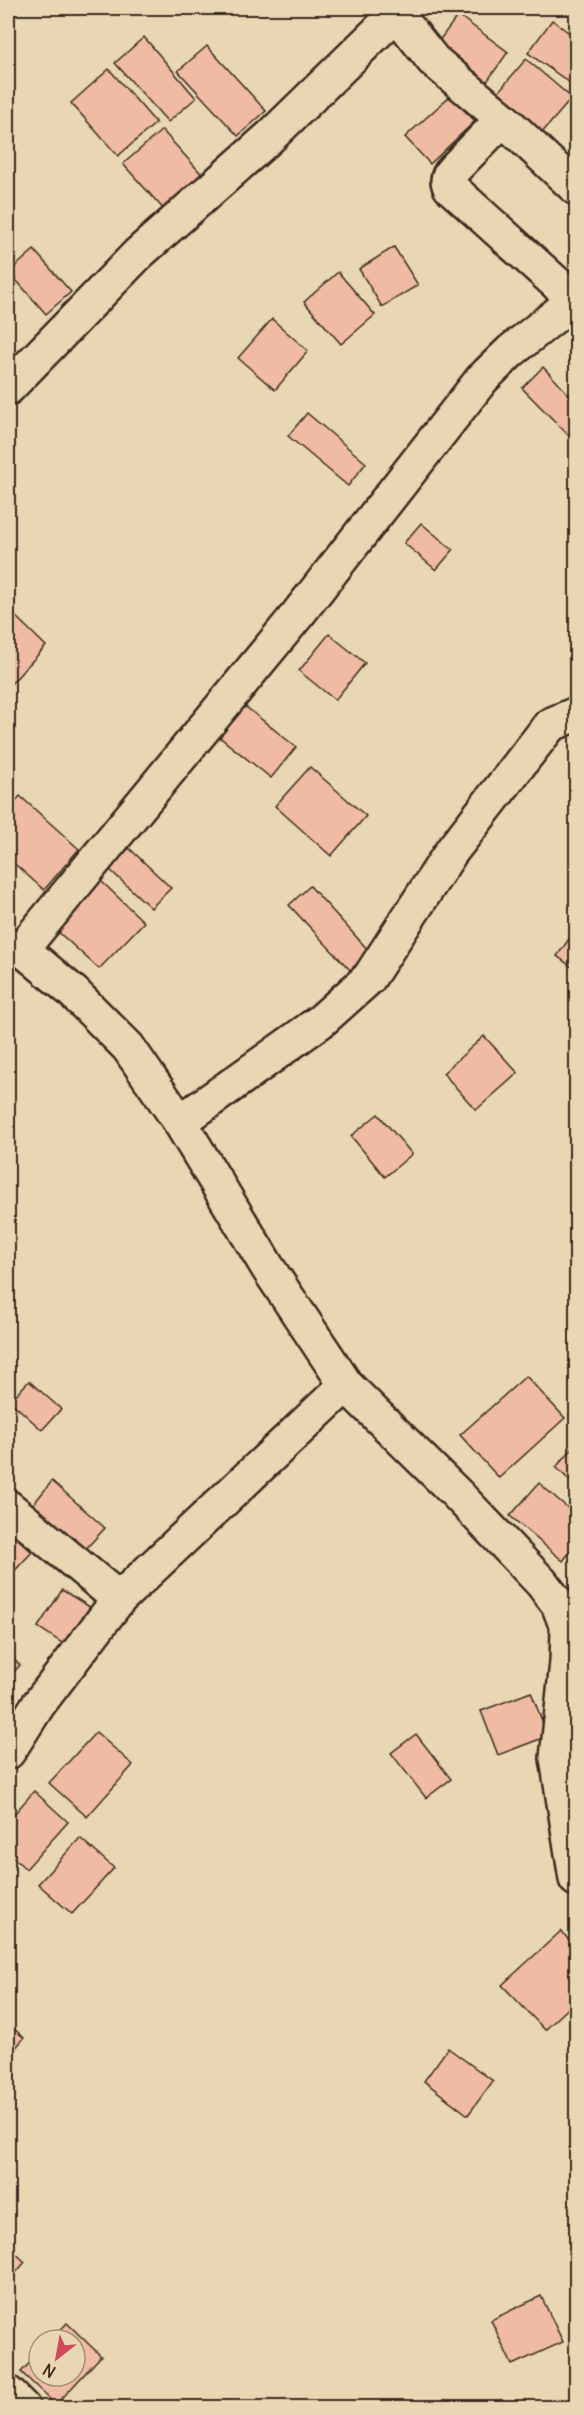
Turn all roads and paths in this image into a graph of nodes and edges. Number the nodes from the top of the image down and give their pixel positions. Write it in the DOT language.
graph roads {
  1 [pos="394,10"];
  2 [pos="503,119"];
  3 [pos="576,188"];
  4 [pos="576,299"];
  5 [pos="8,388"];
  6 [pos="576,714"];
  7 [pos="15,947"];
  8 [pos="180,1122"];
  9 [pos="346,1385"];
  10 [pos="8,1507"];
  11 [pos="119,1599"];
  12 [pos="572,1628"];
  13 [pos="8,1752"];
  14 [pos="576,1879"];
  15 [pos="8,2393"];
  16 [pos="23,2408"];
  1 -- 2 [label="street"];
  1 -- 5 [label="street"];
  2 -- 3 [label="street"];
  2 -- 4 [label="street"];
  4 -- 7 [label="street"];
  6 -- 8 [label="street"];
  7 -- 8 [label="street"];
  8 -- 9 [label="street"];
  9 -- 11 [label="street"];
  9 -- 12 [label="street"];
  10 -- 11 [label="street"];
  11 -- 13 [label="street"];
  12 -- 14 [label="street"];
  15 -- 16 [label="street"];
}
